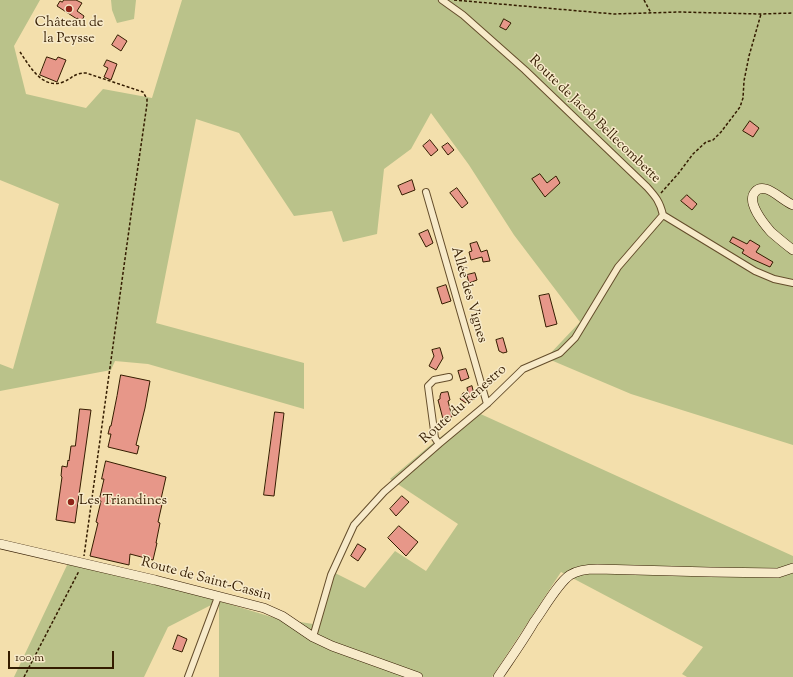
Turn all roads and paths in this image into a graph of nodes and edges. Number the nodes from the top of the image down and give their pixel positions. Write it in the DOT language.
graph roads {
  1 [pos="442,0"];
  2 [pos="449,0"];
  3 [pos="644,0"];
  4 [pos="651,13"];
  5 [pos="793,13"];
  6 [pos="761,14"];
  7 [pos="20,52"];
  8 [pos="426,192"];
  9 [pos="656,197"];
  10 [pos="793,205"];
  11 [pos="663,215"];
  12 [pos="793,250"];
  13 [pos="793,283"];
  14 [pos="449,377"];
  15 [pos="487,404"];
  16 [pos="439,444"];
  17 [pos="0,544"];
  18 [pos="83,564"];
  19 [pos="793,568"];
  20 [pos="218,597"];
  21 [pos="313,637"];
  22 [pos="24,677"];
  23 [pos="188,677"];
  24 [pos="418,677"];
  25 [pos="498,677"];
  1 -- 9 [label="street, Route de Jacob Bellecombette"];
  2 -- 4 [label="path"];
  3 -- 4 [label="path"];
  4 -- 6 [label="path"];
  5 -- 6 [label="path"];
  6 -- 9 [label="path"];
  7 -- 18 [label="path"];
  8 -- 15 [label="street, Allée des Vignes"];
  9 -- 11 [label="street, Route de Jacob Bellecombette"];
  10 -- 12 [label="street"];
  11 -- 13 [label="street"];
  11 -- 15 [label="street, Route du Fenestro"];
  14 -- 16 [label="street"];
  15 -- 16 [label="street, Route du Fenestro"];
  16 -- 21 [label="street, Route du Fenestro"];
  17 -- 18 [label="street, Route de Saint-Cassin"];
  18 -- 20 [label="street, Route de Saint-Cassin"];
  18 -- 22 [label="path"];
  19 -- 25 [label="street"];
  20 -- 21 [label="street, Route de Saint-Cassin"];
  20 -- 23 [label="street"];
  21 -- 24 [label="street, Route de Saint-Cassin"];
}
